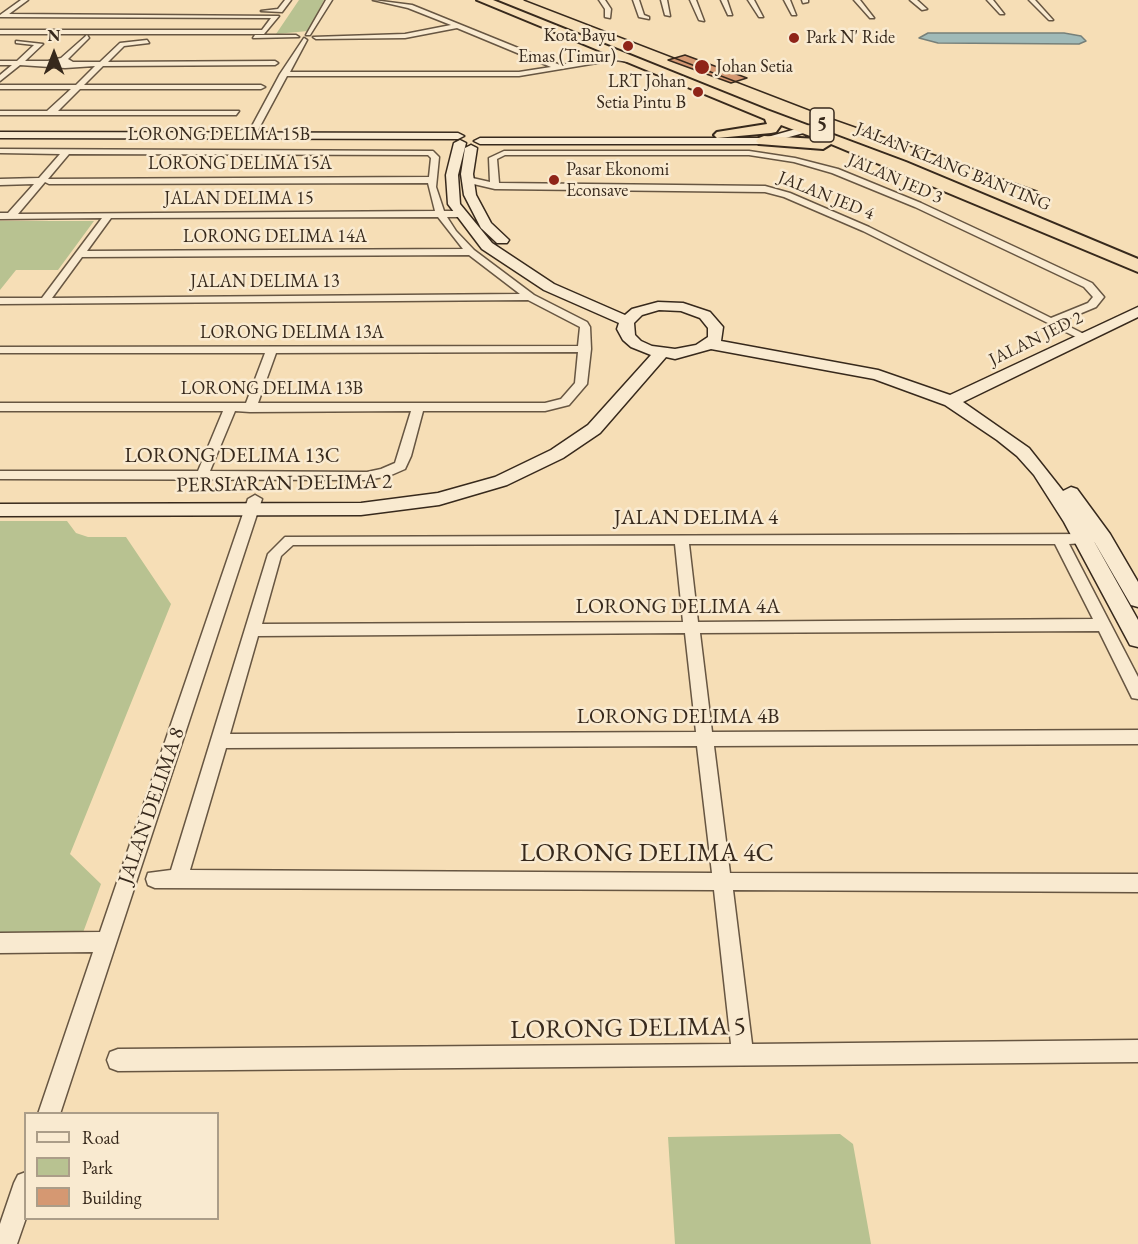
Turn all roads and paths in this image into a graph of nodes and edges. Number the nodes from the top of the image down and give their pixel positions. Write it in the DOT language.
graph roads {
  1 [pos="13,0"];
  2 [pos="25,0"];
  3 [pos="288,0"];
  4 [pos="329,0"];
  5 [pos="376,0"];
  6 [pos="482,0"];
  7 [pos="602,0"];
  8 [pos="636,0"];
  9 [pos="664,0"];
  10 [pos="693,0"];
  11 [pos="724,0"];
  12 [pos="751,0"];
  13 [pos="759,0"];
  14 [pos="787,0"];
  15 [pos="857,0"];
  16 [pos="913,0"];
  17 [pos="990,0"];
  18 [pos="1032,0"];
  19 [pos="502,3"];
  20 [pos="763,8"];
  21 [pos="924,9"];
  22 [pos="1002,13"];
  23 [pos="3,14"];
  24 [pos="275,14"];
  25 [pos="730,14"];
  26 [pos="794,14"];
  27 [pos="668,15"];
  28 [pos="761,16"];
  29 [pos="872,16"];
  30 [pos="608,18"];
  31 [pos="646,18"];
  32 [pos="1052,19"];
  33 [pos="702,20"];
  34 [pos="458,26"];
  35 [pos="0,34"];
  36 [pos="263,34"];
  37 [pos="87,37"];
  38 [pos="302,37"];
  39 [pos="11,42"];
  40 [pos="156,42"];
  41 [pos="244,42"];
  42 [pos="288,42"];
  43 [pos="597,45"];
  44 [pos="603,59"];
  45 [pos="66,62"];
  46 [pos="0,63"];
  47 [pos="18,63"];
  48 [pos="275,63"];
  49 [pos="641,63"];
  50 [pos="100,64"];
  51 [pos="561,68"];
  52 [pos="284,75"];
  53 [pos="0,79"];
  54 [pos="0,87"];
  55 [pos="76,87"];
  56 [pos="261,87"];
  57 [pos="0,113"];
  58 [pos="48,113"];
  59 [pos="236,113"];
  60 [pos="762,113"];
  61 [pos="809,125"];
  62 [pos="255,128"];
  63 [pos="0,135"];
  64 [pos="722,135"];
  65 [pos="235,136"];
  66 [pos="270,136"];
  67 [pos="514,140"];
  68 [pos="0,141"];
  69 [pos="764,141"];
  70 [pos="414,142"];
  71 [pos="465,144"];
  72 [pos="0,151"];
  73 [pos="70,152"];
  74 [pos="900,165"];
  75 [pos="431,180"];
  76 [pos="468,180"];
  77 [pos="0,182"];
  78 [pos="44,182"];
  79 [pos="495,186"];
  80 [pos="476,206"];
  81 [pos="460,214"];
  82 [pos="0,216"];
  83 [pos="15,216"];
  84 [pos="108,216"];
  85 [pos="441,216"];
  86 [pos="471,252"];
  87 [pos="80,254"];
  88 [pos="1133,260"];
  89 [pos="1138,271"];
  90 [pos="530,297"];
  91 [pos="46,299"];
  92 [pos="0,301"];
  93 [pos="1138,311"];
  94 [pos="632,316"];
  95 [pos="1052,321"];
  96 [pos="1084,338"];
  97 [pos="713,339"];
  98 [pos="272,349"];
  99 [pos="585,349"];
  100 [pos="0,350"];
  101 [pos="655,352"];
  102 [pos="957,399"];
  103 [pos="0,407"];
  104 [pos="230,407"];
  105 [pos="418,407"];
  106 [pos="250,408"];
  107 [pos="203,474"];
  108 [pos="0,475"];
  109 [pos="0,500"];
  110 [pos="253,504"];
  111 [pos="0,510"];
  112 [pos="681,539"];
  113 [pos="1060,539"];
  114 [pos="1093,539"];
  115 [pos="1138,600"];
  116 [pos="1103,625"];
  117 [pos="692,627"];
  118 [pos="253,630"];
  119 [pos="1138,639"];
  120 [pos="1138,693"];
  121 [pos="1138,737"];
  122 [pos="705,739"];
  123 [pos="219,741"];
  124 [pos="155,879"];
  125 [pos="178,879"];
  126 [pos="722,881"];
  127 [pos="1138,883"];
  128 [pos="106,942"];
  129 [pos="0,943"];
  130 [pos="1138,1052"];
  131 [pos="743,1054"];
  132 [pos="118,1060"];
  133 [pos="49,1112"];
  134 [pos="24,1190"];
  135 [pos="5,1244"];
  1 -- 23 [label="street"];
  2 -- 23 [label="street"];
  3 -- 24 [label="street"];
  4 -- 38 [label="street"];
  5 -- 34 [label="street"];
  6 -- 19 [label="highway"];
  7 -- 30 [label="street"];
  8 -- 31 [label="street"];
  9 -- 27 [label="street"];
  10 -- 33 [label="street"];
  11 -- 25 [label="street"];
  12 -- 28 [label="street"];
  13 -- 20 [label="street"];
  14 -- 26 [label="street"];
  15 -- 29 [label="street"];
  16 -- 21 [label="street"];
  17 -- 22 [label="street"];
  18 -- 32 [label="street"];
  19 -- 43 [label="highway, JALAN KLANG BANTING / 5"];
  19 -- 61 [label="highway, JALAN KLANG BANTING / 5"];
  23 -- 24 [label="street"];
  24 -- 36 [label="street"];
  34 -- 38 [label="street"];
  34 -- 51 [label="street"];
  35 -- 36 [label="street"];
  35 -- 37 [label="street"];
  36 -- 37 [label="street"];
  36 -- 38 [label="street"];
  37 -- 45 [label="street"];
  38 -- 52 [label="street"];
  39 -- 47 [label="street"];
  40 -- 50 [label="street"];
  41 -- 42 [label="street"];
  43 -- 44 [label="street"];
  43 -- 49 [label="highway, JALAN KLANG BANTING / 5"];
  44 -- 49 [label="street"];
  44 -- 51 [label="street"];
  45 -- 47 [label="street"];
  45 -- 50 [label="street"];
  46 -- 47 [label="street"];
  47 -- 53 [label="street"];
  48 -- 50 [label="street"];
  49 -- 60 [label="highway, JALAN KLANG BANTING / 5"];
  50 -- 55 [label="street"];
  51 -- 52 [label="street"];
  52 -- 62 [label="street"];
  54 -- 55 [label="street"];
  55 -- 56 [label="street"];
  55 -- 58 [label="street"];
  57 -- 58 [label="street"];
  58 -- 59 [label="street"];
  60 -- 61 [label="highway, JALAN KLANG BANTING / 5"];
  60 -- 64 [label="highway"];
  61 -- 64 [label="street"];
  61 -- 69 [label="street"];
  61 -- 74 [label="highway, JALAN KLANG BANTING / 5"];
  61 -- 88 [label="highway, JALAN KLANG BANTING / 5"];
  62 -- 65 [label="street"];
  62 -- 66 [label="street"];
  63 -- 65 [label="street"];
  64 -- 71 [label="street"];
  65 -- 66 [label="street"];
  66 -- 71 [label="street"];
  67 -- 69 [label="street"];
  67 -- 71 [label="street"];
  67 -- 71 [label="street"];
  68 -- 70 [label="street"];
  69 -- 74 [label="highway"];
  70 -- 71 [label="street"];
  70 -- 71 [label="street"];
  71 -- 76 [label="street"];
  71 -- 81 [label="street"];
  72 -- 73 [label="street, LORONG DELIMA 15B"];
  73 -- 75 [label="street, LORONG DELIMA 15B"];
  73 -- 78 [label="street"];
  74 -- 88 [label="highway, JALAN KLANG BANTING / 5"];
  75 -- 78 [label="street, LORONG DELIMA 15A"];
  75 -- 85 [label="street"];
  76 -- 79 [label="street, JALAN JED 4"];
  76 -- 80 [label="street"];
  77 -- 78 [label="street, LORONG DELIMA 15A"];
  78 -- 83 [label="street"];
  79 -- 80 [label="street, JALAN JED 4"];
  79 -- 95 [label="street, JALAN JED 4"];
  79 -- 95 [label="street, JALAN JED 3"];
  80 -- 81 [label="street"];
  80 -- 94 [label="street"];
  81 -- 85 [label="street, JALAN DELIMA 15"];
  81 -- 94 [label="street"];
  82 -- 83 [label="street, JALAN DELIMA 15"];
  83 -- 84 [label="street, JALAN DELIMA 15"];
  84 -- 85 [label="street, JALAN DELIMA 15"];
  84 -- 87 [label="street"];
  85 -- 86 [label="street"];
  86 -- 87 [label="street, LORONG DELIMA 14A"];
  86 -- 90 [label="street"];
  87 -- 91 [label="street"];
  88 -- 89 [label="highway"];
  90 -- 91 [label="street, JALAN DELIMA 13"];
  90 -- 99 [label="street"];
  91 -- 92 [label="street, JALAN DELIMA 13"];
  93 -- 96 [label="street, JALAN JED 2"];
  94 -- 97 [label="street"];
  94 -- 101 [label="street"];
  95 -- 96 [label="street, JALAN JED 4"];
  96 -- 102 [label="street, JALAN JED 2"];
  97 -- 101 [label="street"];
  97 -- 102 [label="street"];
  98 -- 99 [label="street, LORONG DELIMA 13A"];
  98 -- 100 [label="street, LORONG DELIMA 13A"];
  98 -- 106 [label="street"];
  99 -- 105 [label="street, LORONG DELIMA 13B"];
  101 -- 110 [label="street, PERSIARAN DELIMA 2"];
  102 -- 114 [label="street"];
  103 -- 104 [label="street, LORONG DELIMA 13B"];
  104 -- 106 [label="street, LORONG DELIMA 13B"];
  104 -- 107 [label="street"];
  105 -- 106 [label="street, LORONG DELIMA 13B"];
  105 -- 107 [label="street, LORONG DELIMA 13C"];
  107 -- 108 [label="street, LORONG DELIMA 13C"];
  109 -- 110 [label="street, PERSIARAN DELIMA 2"];
  110 -- 111 [label="street, PERSIARAN DELIMA 2"];
  110 -- 128 [label="street, JALAN DELIMA 8"];
  112 -- 113 [label="street, JALAN DELIMA 4"];
  112 -- 117 [label="street"];
  112 -- 118 [label="street, JALAN DELIMA 4"];
  113 -- 114 [label="street, JALAN DELIMA 4"];
  113 -- 116 [label="street"];
  114 -- 115 [label="street"];
  114 -- 119 [label="street"];
  116 -- 117 [label="street, LORONG DELIMA 4A"];
  116 -- 120 [label="street"];
  117 -- 118 [label="street, LORONG DELIMA 4A"];
  117 -- 122 [label="street"];
  118 -- 123 [label="street"];
  121 -- 122 [label="street, LORONG DELIMA 4B"];
  122 -- 123 [label="street, LORONG DELIMA 4B"];
  122 -- 126 [label="street"];
  123 -- 125 [label="street"];
  124 -- 125 [label="street, LORONG DELIMA 4C"];
  125 -- 126 [label="street, LORONG DELIMA 4C"];
  126 -- 127 [label="street, LORONG DELIMA 4C"];
  126 -- 131 [label="street"];
  128 -- 129 [label="street"];
  128 -- 133 [label="street, JALAN DELIMA 8"];
  130 -- 131 [label="street, LORONG DELIMA 5"];
  131 -- 132 [label="street, LORONG DELIMA 5"];
  134 -- 135 [label="street"];
}
